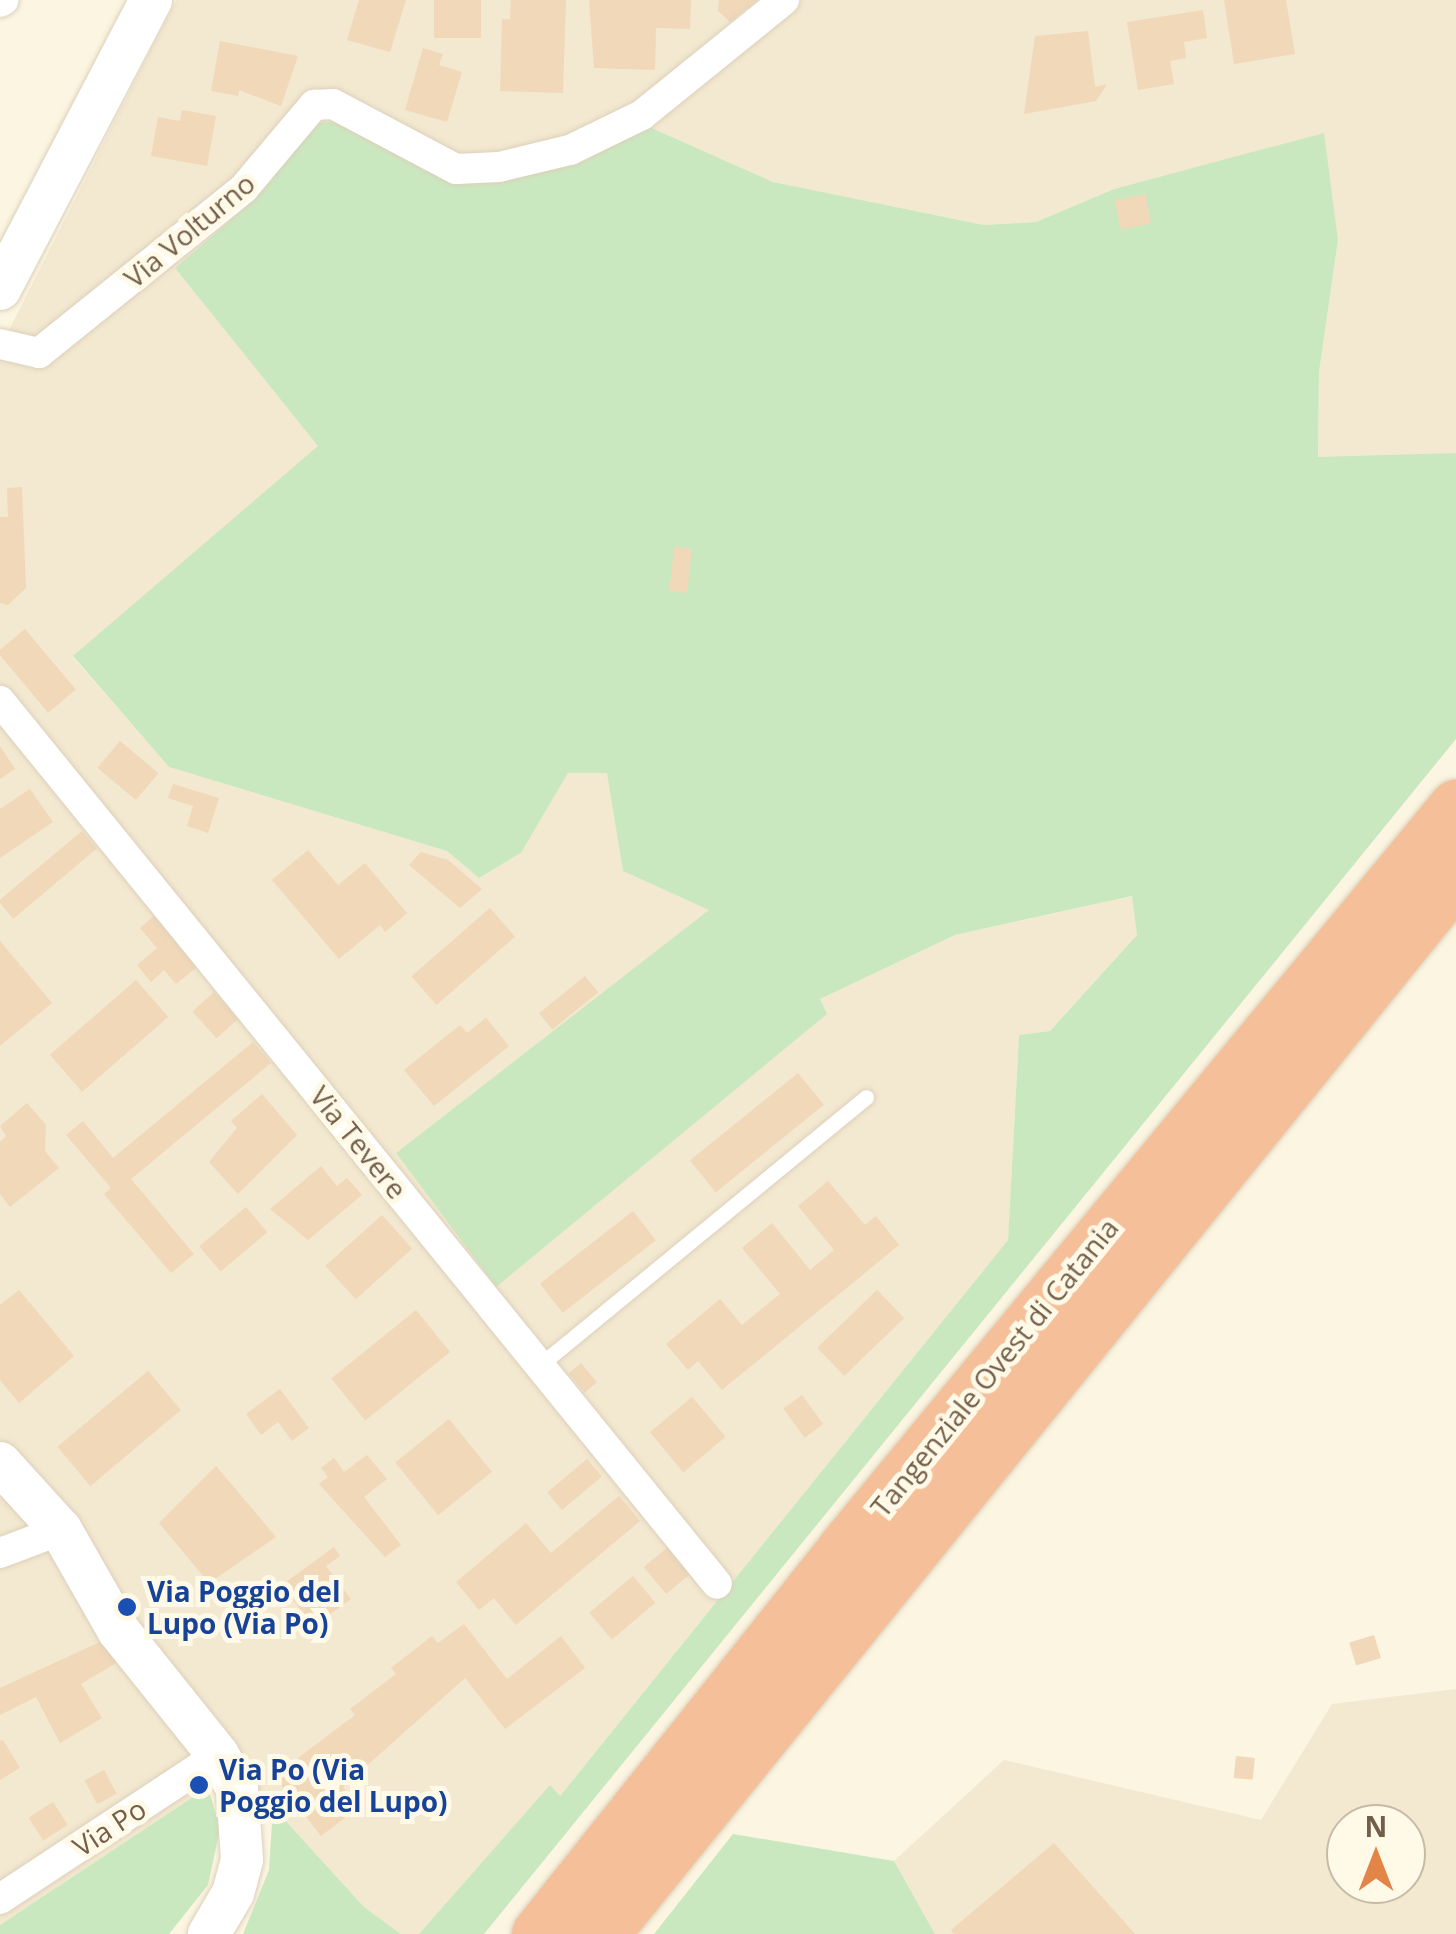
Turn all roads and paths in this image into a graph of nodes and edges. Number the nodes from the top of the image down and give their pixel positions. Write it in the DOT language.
graph roads {
  1 [pos="151,0"];
  2 [pos="784,0"];
  3 [pos="0,289"];
  4 [pos="0,344"];
  5 [pos="0,701"];
  6 [pos="1456,806"];
  7 [pos="1456,876"];
  8 [pos="866,1097"];
  9 [pos="540,1366"];
  10 [pos="0,1462"];
  11 [pos="61,1530"];
  12 [pos="0,1553"];
  13 [pos="717,1584"];
  14 [pos="218,1755"];
  15 [pos="0,1899"];
  16 [pos="209,1934"];
  17 [pos="539,1934"];
  18 [pos="601,1934"];
  1 -- 3 [label="street"];
  2 -- 4 [label="street, Via Volturno"];
  5 -- 9 [label="street, Via Tevere"];
  6 -- 17 [label="highway, Tangenziale Ovest di Catania"];
  7 -- 18 [label="highway, Tangenziale Ovest di Catania"];
  8 -- 9 [label="lane"];
  9 -- 13 [label="street, Via Tevere"];
  10 -- 11 [label="street"];
  11 -- 12 [label="street"];
  11 -- 14 [label="street"];
  14 -- 15 [label="street, Via Po"];
  14 -- 16 [label="street"];
}
